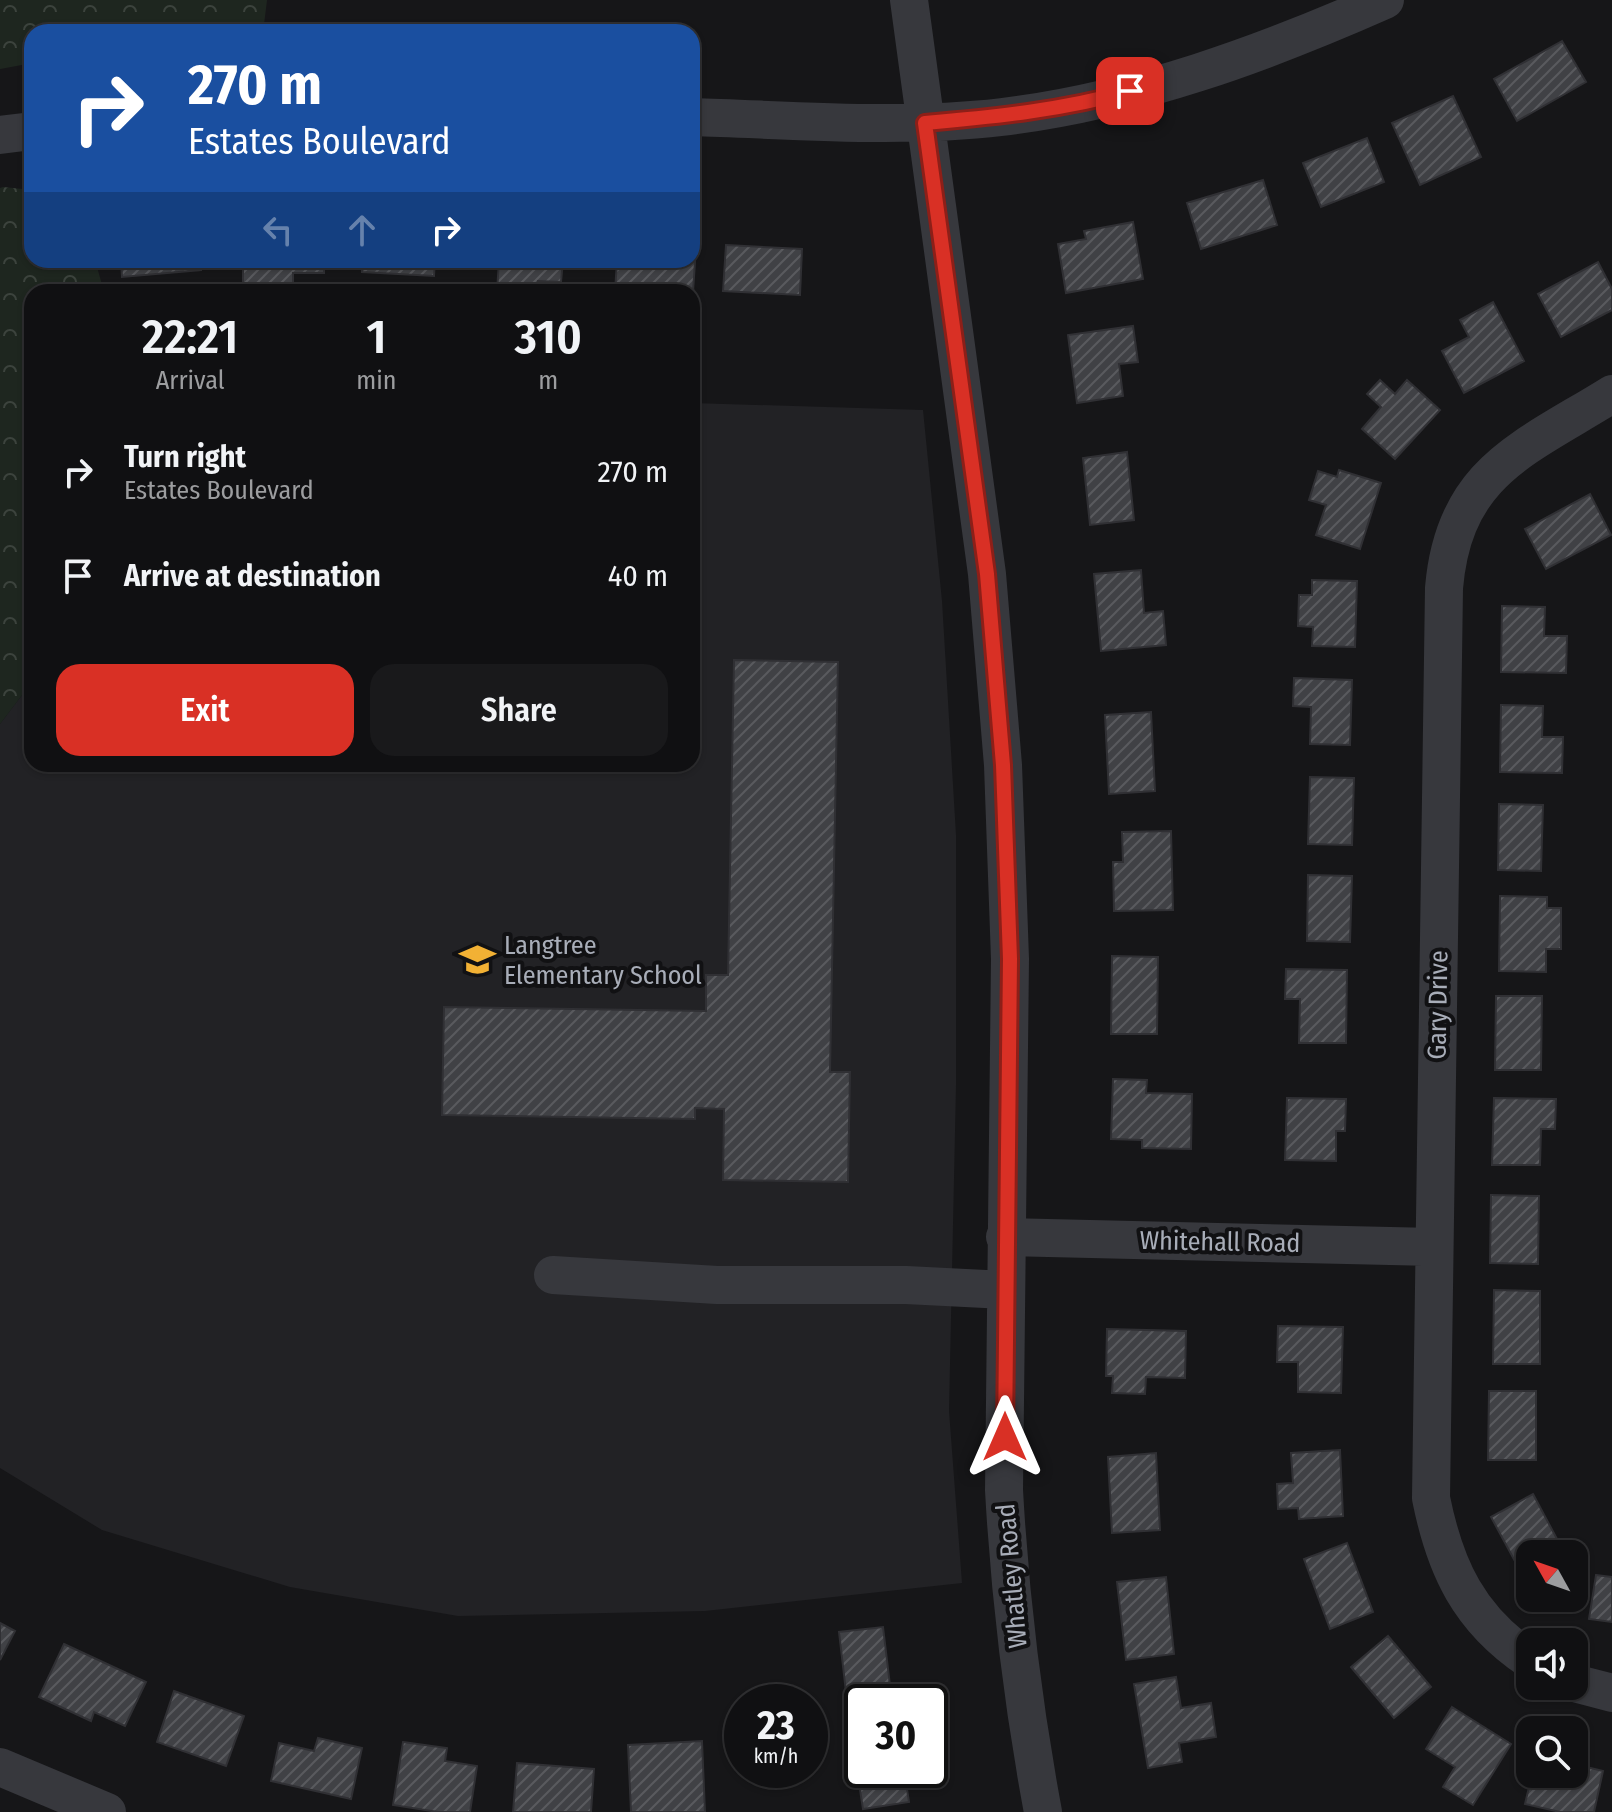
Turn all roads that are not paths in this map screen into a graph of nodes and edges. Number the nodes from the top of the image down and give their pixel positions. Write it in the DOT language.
graph roads {
  1 [pos="909,0"];
  2 [pos="1385,0"];
  3 [pos="700,117"];
  4 [pos="925,123"];
  5 [pos="24,132"];
  6 [pos="0,135"];
  7 [pos="1612,394"];
  8 [pos="1005,1237"];
  9 [pos="1434,1247"];
  10 [pos="553,1275"];
  11 [pos="1005,1290"];
  12 [pos="1516,1650"];
  13 [pos="1588,1687"];
  14 [pos="1612,1693"];
  15 [pos="0,1767"];
  16 [pos="107,1812"];
  17 [pos="1043,1812"];
  1 -- 4 [label="street, Whatley Road"];
  2 -- 4 [label="street"];
  3 -- 4 [label="street"];
  4 -- 8 [label="street, Whatley Road"];
  5 -- 6 [label="street"];
  7 -- 9 [label="street, Gary Drive"];
  8 -- 9 [label="street, Whitehall Road"];
  8 -- 11 [label="street, Whatley Road"];
  9 -- 12 [label="street, Gary Drive"];
  10 -- 11 [label="street"];
  11 -- 17 [label="street, Whatley Road"];
  13 -- 14 [label="street"];
  15 -- 16 [label="street"];
}
